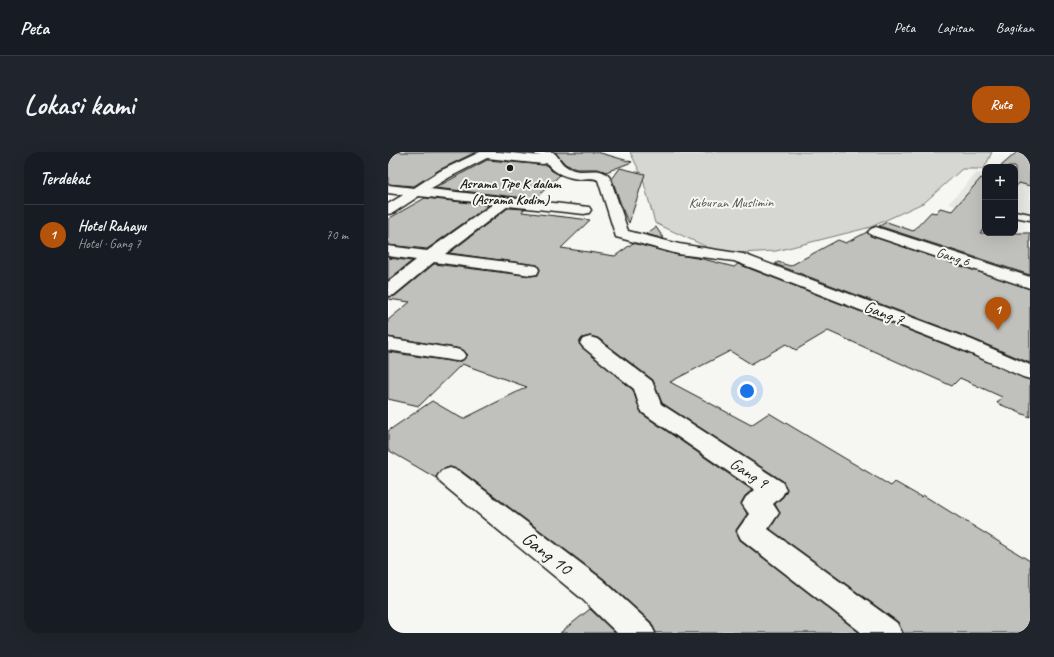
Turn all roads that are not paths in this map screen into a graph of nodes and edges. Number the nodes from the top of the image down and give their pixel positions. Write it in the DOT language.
graph roads {
  1 [pos="487,153"];
  2 [pos="541,156"];
  3 [pos="388,189"];
  4 [pos="418,192"];
  5 [pos="505,202"];
  6 [pos="388,210"];
  7 [pos="584,210"];
  8 [pos="1018,215"];
  9 [pos="1030,217"];
  10 [pos="876,232"];
  11 [pos="388,251"];
  12 [pos="431,256"];
  13 [pos="531,270"];
  14 [pos="1030,283"];
  15 [pos="388,291"];
  16 [pos="590,343"];
  17 [pos="388,344"];
  18 [pos="456,355"];
  19 [pos="1030,373"];
  20 [pos="450,477"];
  21 [pos="639,633"];
  22 [pos="886,633"];
  1 -- 2 [label="street"];
  1 -- 4 [label="street"];
  2 -- 19 [label="street, Gang 7"];
  3 -- 4 [label="street"];
  4 -- 5 [label="street"];
  4 -- 6 [label="street"];
  5 -- 7 [label="street"];
  5 -- 12 [label="street"];
  8 -- 9 [label="lane"];
  10 -- 14 [label="street, Gang 6"];
  11 -- 12 [label="street"];
  12 -- 13 [label="street"];
  12 -- 15 [label="street"];
  16 -- 22 [label="street, Gang 9"];
  17 -- 18 [label="street"];
  20 -- 21 [label="street, Gang 10"];
}
